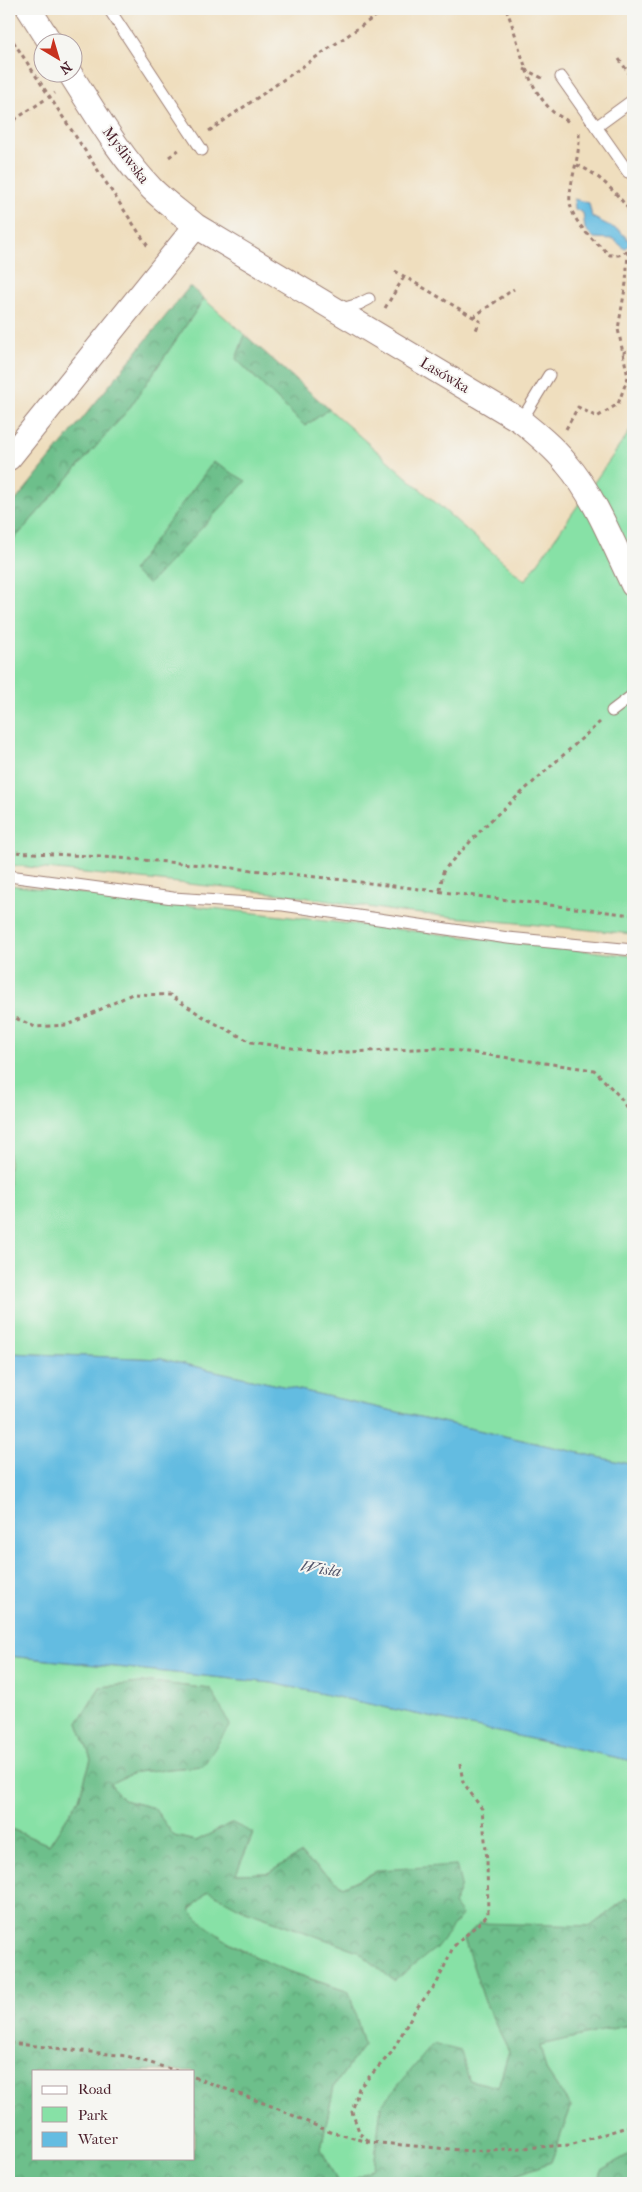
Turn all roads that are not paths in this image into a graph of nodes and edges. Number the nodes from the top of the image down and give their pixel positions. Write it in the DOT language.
graph roads {
  1 [pos="29,9"];
  2 [pos="109,9"];
  3 [pos="44,32"];
  4 [pos="561,77"];
  5 [pos="76,82"];
  6 [pos="633,100"];
  7 [pos="596,127"];
  8 [pos="202,150"];
  9 [pos="628,172"];
  10 [pos="196,226"];
  11 [pos="369,298"];
  12 [pos="338,310"];
  13 [pos="549,375"];
  14 [pos="521,421"];
  15 [pos="10,454"];
  16 [pos="633,585"];
  17 [pos="633,695"];
  18 [pos="612,711"];
  19 [pos="9,876"];
  20 [pos="633,950"];
  1 -- 3 [label="street"];
  2 -- 8 [label="lane"];
  4 -- 7 [label="lane"];
  5 -- 10 [label="street, Myśliwska"];
  6 -- 7 [label="lane"];
  7 -- 9 [label="lane"];
  10 -- 12 [label="street, Lasówka"];
  10 -- 15 [label="street"];
  11 -- 12 [label="lane"];
  12 -- 14 [label="street, Lasówka"];
  13 -- 14 [label="lane"];
  14 -- 16 [label="street, Lasówka"];
  17 -- 18 [label="lane"];
  19 -- 20 [label="lane"];
}
